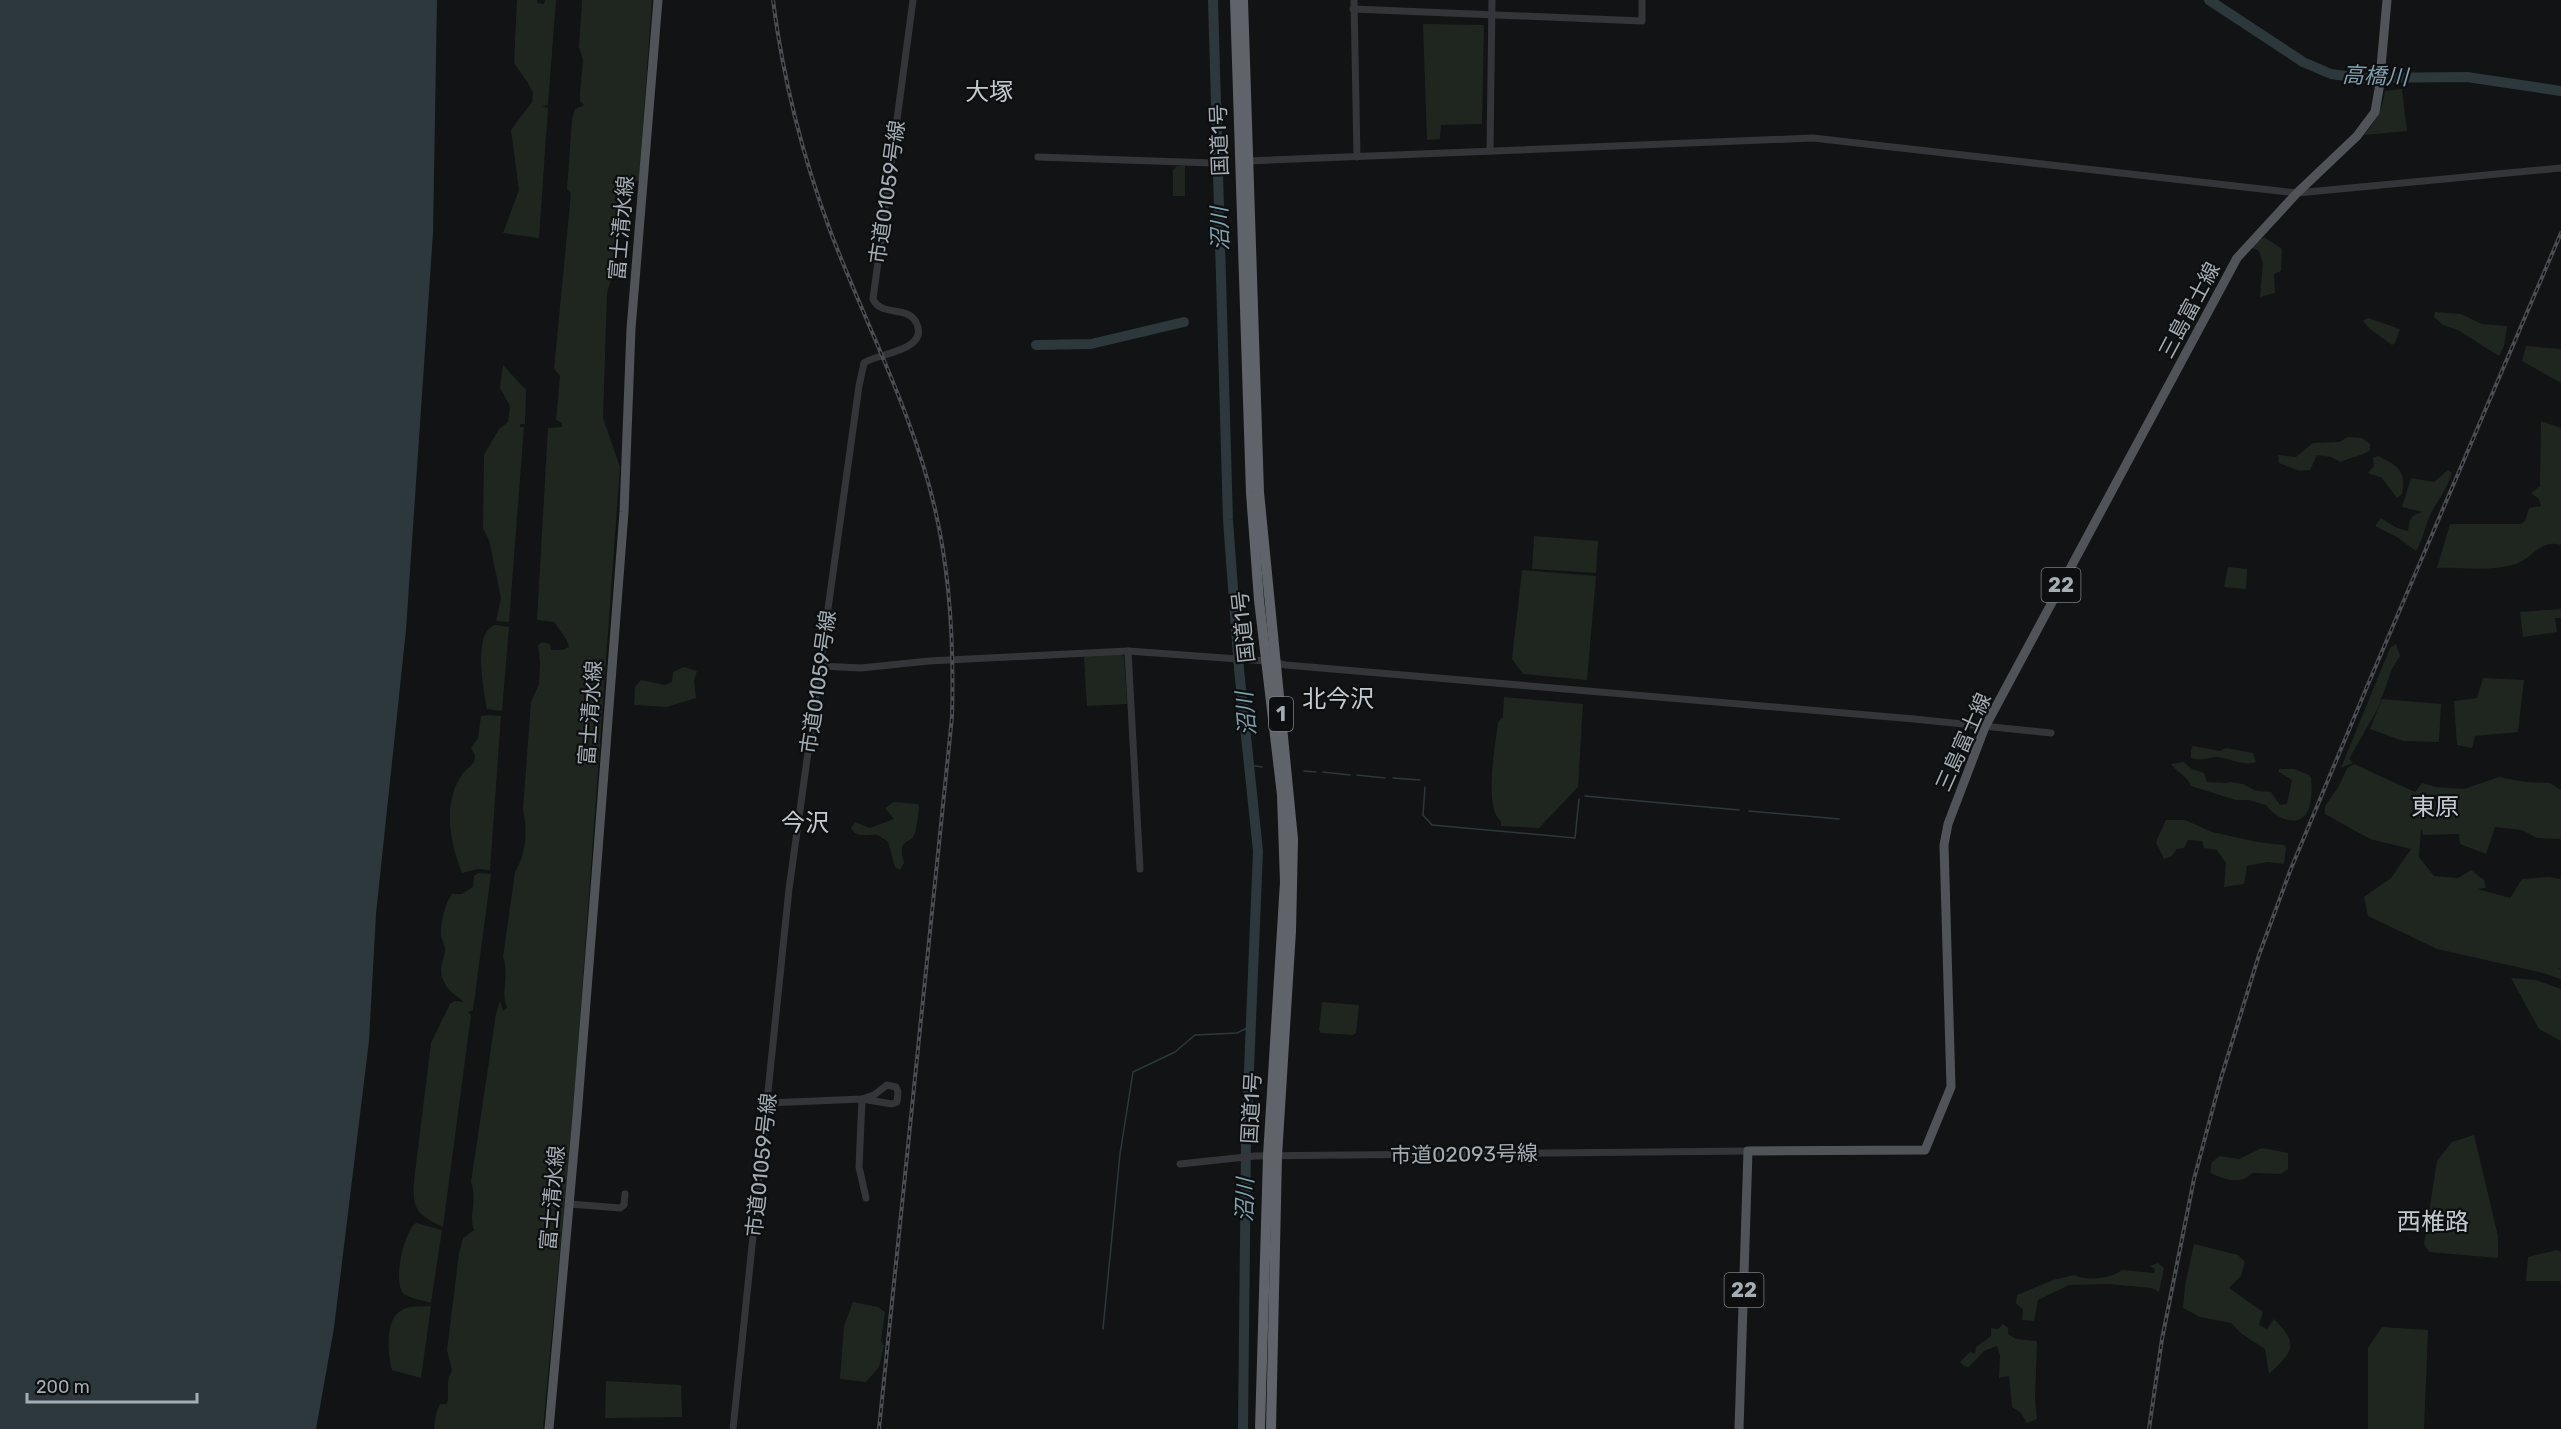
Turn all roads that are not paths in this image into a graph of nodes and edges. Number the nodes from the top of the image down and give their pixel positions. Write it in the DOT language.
graph roads {
  1 [pos="658,0"];
  2 [pos="913,0"];
  3 [pos="1235,0"];
  4 [pos="1243,0"];
  5 [pos="1354,0"];
  6 [pos="1492,0"];
  7 [pos="1642,0"];
  8 [pos="2387,0"];
  9 [pos="1353,9"];
  10 [pos="1492,14"];
  11 [pos="1490,151"];
  12 [pos="1038,157"];
  13 [pos="1357,157"];
  14 [pos="1248,161"];
  15 [pos="1212,163"];
  16 [pos="2561,168"];
  17 [pos="2297,193"];
  18 [pos="1128,651"];
  19 [pos="1270,662"];
  20 [pos="820,666"];
  21 [pos="1985,728"];
  22 [pos="2051,733"];
  23 [pos="1140,870"];
  24 [pos="862,1099"];
  25 [pos="768,1103"];
  26 [pos="1748,1151"];
  27 [pos="1272,1156"];
  28 [pos="1180,1164"];
  29 [pos="625,1194"];
  30 [pos="866,1198"];
  31 [pos="570,1204"];
  32 [pos="549,1429"];
  33 [pos="733,1429"];
  34 [pos="1260,1429"];
  35 [pos="1271,1429"];
  36 [pos="1739,1429"];
  1 -- 31 [label="main road, 富士清水線"];
  2 -- 20 [label="street, 市道01059号線"];
  3 -- 19 [label="highway, 国道1号 / 1"];
  4 -- 14 [label="highway, 国道1号 / 1"];
  5 -- 9 [label="street"];
  6 -- 10 [label="street"];
  7 -- 10 [label="street"];
  8 -- 17 [label="main road, 三島富士線 / 22"];
  9 -- 10 [label="street"];
  9 -- 13 [label="street"];
  10 -- 11 [label="street"];
  11 -- 13 [label="street"];
  11 -- 17 [label="street"];
  12 -- 15 [label="street"];
  13 -- 14 [label="street"];
  14 -- 19 [label="highway, 国道1号 / 1"];
  16 -- 17 [label="street"];
  17 -- 21 [label="main road, 三島富士線 / 22"];
  18 -- 19 [label="street"];
  18 -- 20 [label="street"];
  18 -- 23 [label="street"];
  19 -- 21 [label="street"];
  19 -- 27 [label="highway, 国道1号 / 1"];
  20 -- 25 [label="street, 市道01059号線"];
  21 -- 22 [label="street"];
  21 -- 26 [label="main road, 三島富士線 / 22"];
  24 -- 24 [label="street"];
  24 -- 25 [label="street"];
  24 -- 30 [label="street"];
  25 -- 33 [label="street, 市道01059号線"];
  26 -- 27 [label="street, 市道02093号線"];
  26 -- 36 [label="main road, 22"];
  27 -- 28 [label="street, 市道02093号線"];
  27 -- 34 [label="highway, 国道1号 / 1"];
  27 -- 35 [label="highway, 国道1号 / 1"];
  29 -- 31 [label="street"];
  31 -- 32 [label="main road, 富士清水線"];
}
